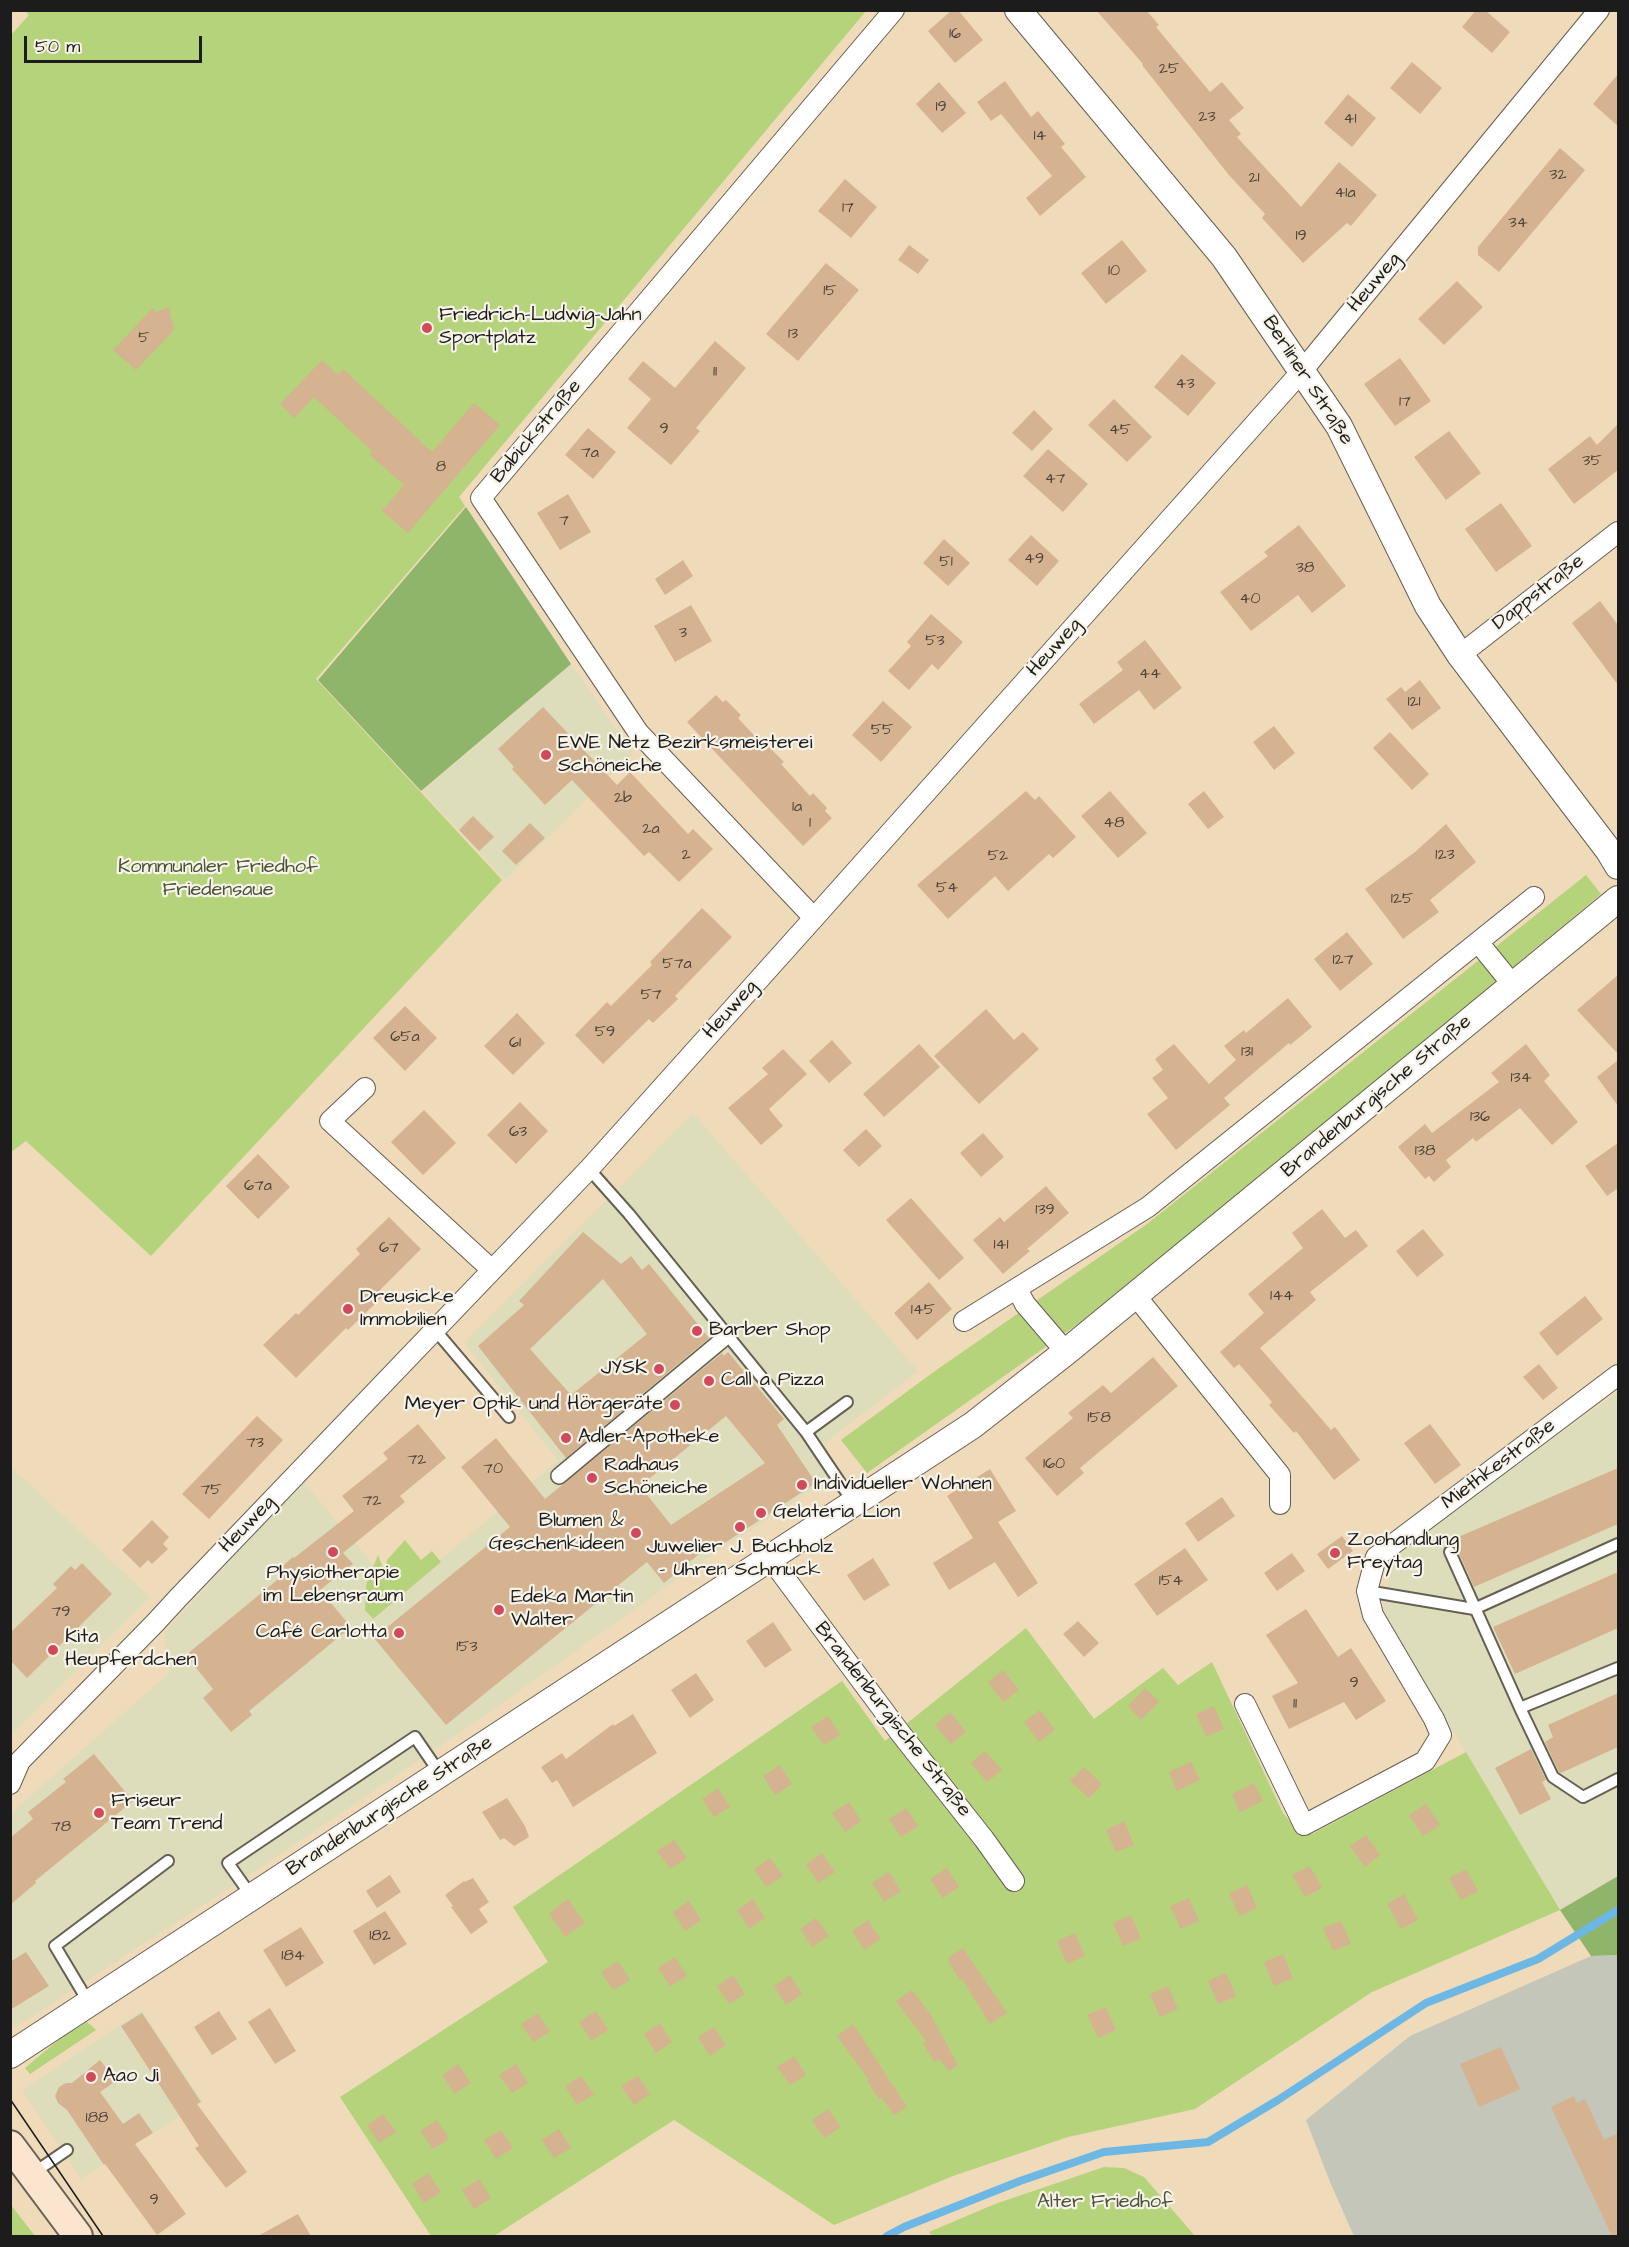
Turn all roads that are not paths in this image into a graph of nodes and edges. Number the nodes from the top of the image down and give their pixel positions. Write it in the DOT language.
graph roads {
  1 [pos="894,10"];
  2 [pos="1018,10"];
  3 [pos="1599,10"];
  4 [pos="1302,371"];
  5 [pos="1618,532"];
  6 [pos="1460,655"];
  7 [pos="1618,866"];
  8 [pos="1534,897"];
  9 [pos="1618,899"];
  10 [pos="814,918"];
  11 [pos="1478,942"];
  12 [pos="1512,984"];
  13 [pos="365,1088"];
  14 [pos="589,1170"];
  15 [pos="492,1270"];
  16 [pos="1017,1290"];
  17 [pos="1135,1295"];
  18 [pos="964,1321"];
  19 [pos="436,1331"];
  20 [pos="728,1335"];
  21 [pos="1066,1352"];
  22 [pos="1618,1375"];
  23 [pos="847,1402"];
  24 [pos="509,1417"];
  25 [pos="806,1432"];
  26 [pos="559,1476"];
  27 [pos="853,1503"];
  28 [pos="1280,1503"];
  29 [pos="1618,1544"];
  30 [pos="1450,1552"];
  31 [pos="770,1558"];
  32 [pos="1368,1591"];
  33 [pos="1474,1609"];
  34 [pos="1618,1668"];
  35 [pos="1245,1704"];
  36 [pos="1520,1708"];
  37 [pos="441,1775"];
  38 [pos="1618,1779"];
  39 [pos="10,1784"];
  40 [pos="168,1860"];
  41 [pos="1014,1881"];
  42 [pos="252,1897"];
  43 [pos="89,2004"];
  44 [pos="10,2055"];
  45 [pos="10,2145"];
  46 [pos="67,2150"];
  47 [pos="32,2174"];
  48 [pos="78,2236"];
  1 -- 10 [label="street, Babickstraße"];
  2 -- 4 [label="street, Berliner Straße"];
  3 -- 4 [label="street, Heuweg"];
  4 -- 6 [label="street, Berliner Straße"];
  4 -- 10 [label="street, Heuweg"];
  5 -- 6 [label="street, Dappstraße"];
  6 -- 7 [label="street, Berliner Straße"];
  8 -- 11 [label="street"];
  9 -- 12 [label="street, Brandenburgische Straße"];
  10 -- 14 [label="street, Heuweg"];
  11 -- 12 [label="street"];
  11 -- 16 [label="street"];
  12 -- 17 [label="street, Brandenburgische Straße"];
  13 -- 15 [label="street"];
  14 -- 15 [label="street, Heuweg"];
  14 -- 20 [label="lane"];
  15 -- 19 [label="street, Heuweg"];
  16 -- 18 [label="street"];
  16 -- 21 [label="street"];
  17 -- 21 [label="street, Brandenburgische Straße"];
  17 -- 28 [label="street"];
  19 -- 24 [label="lane"];
  19 -- 39 [label="street, Heuweg"];
  20 -- 25 [label="lane"];
  20 -- 26 [label="street"];
  21 -- 27 [label="street, Brandenburgische Straße"];
  22 -- 32 [label="street, Miethkestraße"];
  23 -- 25 [label="lane"];
  25 -- 27 [label="lane"];
  27 -- 31 [label="street, Brandenburgische Straße"];
  29 -- 33 [label="lane"];
  30 -- 33 [label="lane"];
  31 -- 37 [label="street, Brandenburgische Straße"];
  31 -- 41 [label="street, Brandenburgische Straße"];
  32 -- 33 [label="lane"];
  32 -- 35 [label="street, Miethkestraße"];
  33 -- 36 [label="lane"];
  34 -- 36 [label="lane"];
  36 -- 38 [label="lane"];
  37 -- 42 [label="street, Brandenburgische Straße"];
  37 -- 42 [label="lane"];
  40 -- 43 [label="lane"];
  42 -- 43 [label="street, Brandenburgische Straße"];
  43 -- 44 [label="street, Brandenburgische Straße"];
  45 -- 47 [label="main road"];
  46 -- 47 [label="lane"];
  47 -- 48 [label="main road"];
}
